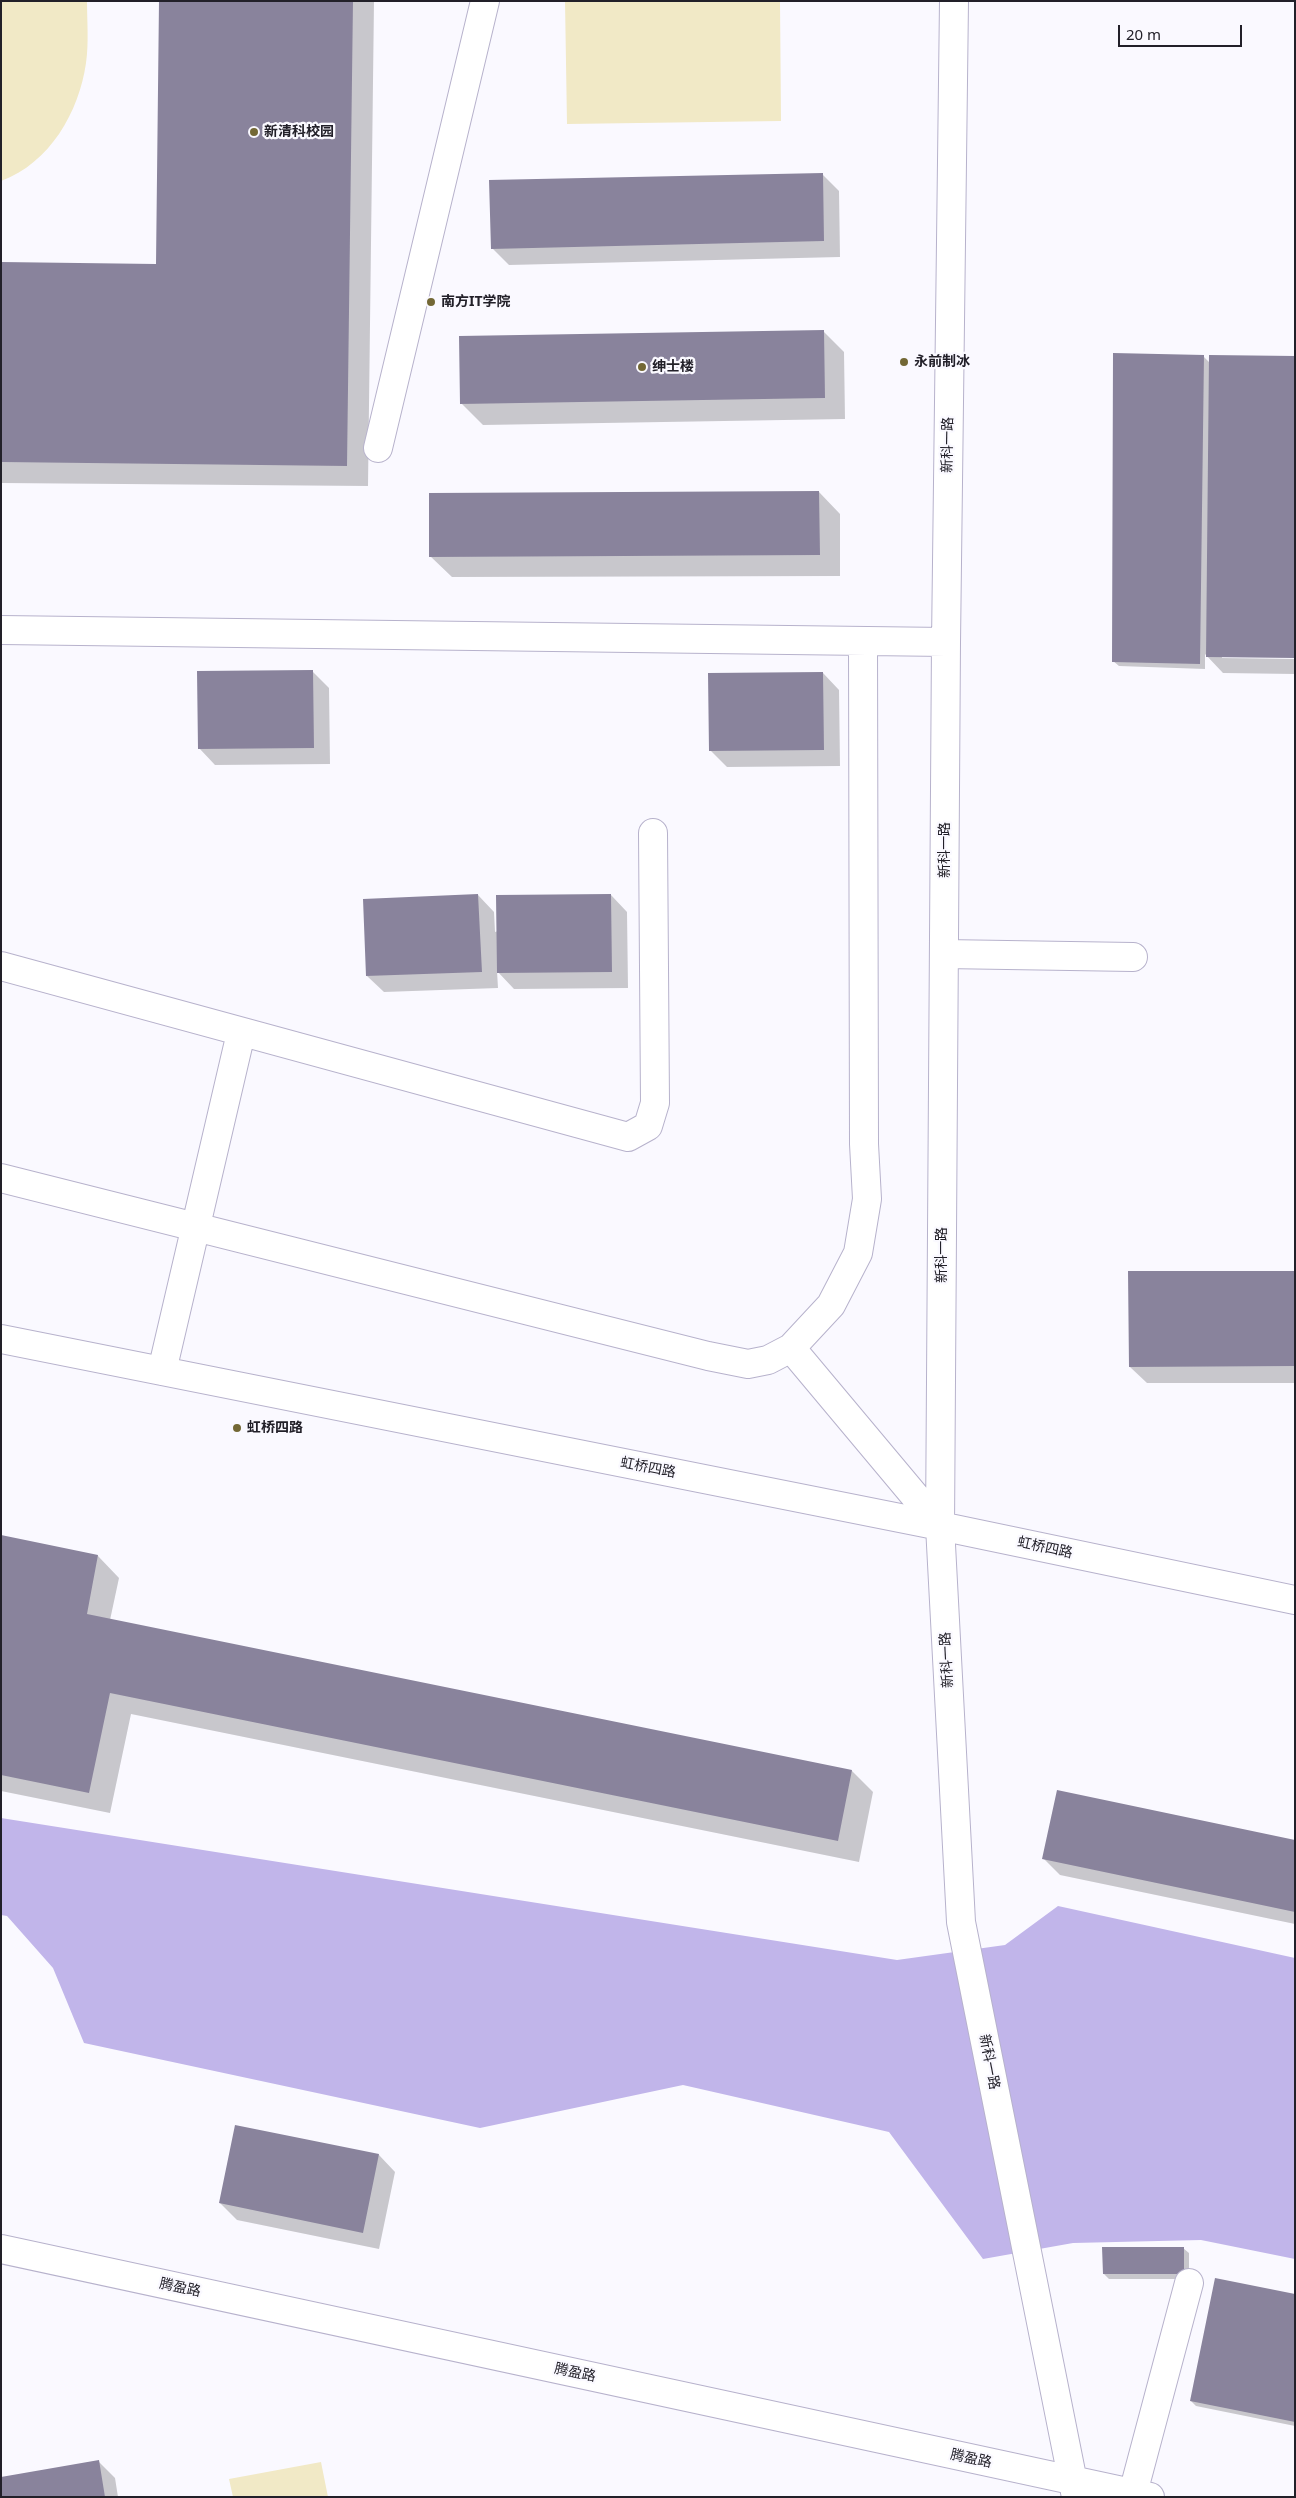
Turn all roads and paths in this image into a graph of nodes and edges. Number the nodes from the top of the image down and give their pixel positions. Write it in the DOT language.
graph roads {
  1 [pos="485,1"];
  2 [pos="954,1"];
  3 [pos="378,448"];
  4 [pos="1,630"];
  5 [pos="863,642"];
  6 [pos="946,642"];
  7 [pos="653,833"];
  8 [pos="944,954"];
  9 [pos="1133,957"];
  10 [pos="1,966"];
  11 [pos="241,1033"];
  12 [pos="1,1178"];
  13 [pos="195,1227"];
  14 [pos="1,1339"];
  15 [pos="791,1348"];
  16 [pos="162,1371"];
  17 [pos="940,1526"];
  18 [pos="1295,1600"];
  19 [pos="1,2249"];
  20 [pos="1190,2283"];
  21 [pos="1074,2488"];
  22 [pos="1141,2495"];
  1 -- 3 [label="street"];
  2 -- 6 [label="street, 新科一路"];
  4 -- 5 [label="street"];
  5 -- 6 [label="street"];
  5 -- 15 [label="street"];
  6 -- 8 [label="street, 新科一路"];
  7 -- 11 [label="street"];
  8 -- 9 [label="street"];
  8 -- 17 [label="street, 新科一路"];
  10 -- 11 [label="street"];
  11 -- 13 [label="street"];
  12 -- 13 [label="street"];
  13 -- 15 [label="street"];
  13 -- 16 [label="street"];
  14 -- 16 [label="street, 虹桥四路"];
  15 -- 17 [label="street"];
  16 -- 17 [label="street, 虹桥四路"];
  17 -- 18 [label="street, 虹桥四路"];
  17 -- 21 [label="street, 新科一路"];
  19 -- 21 [label="street, 腾盈路"];
  20 -- 22 [label="street"];
  21 -- 22 [label="street, 腾盈路"];
}
